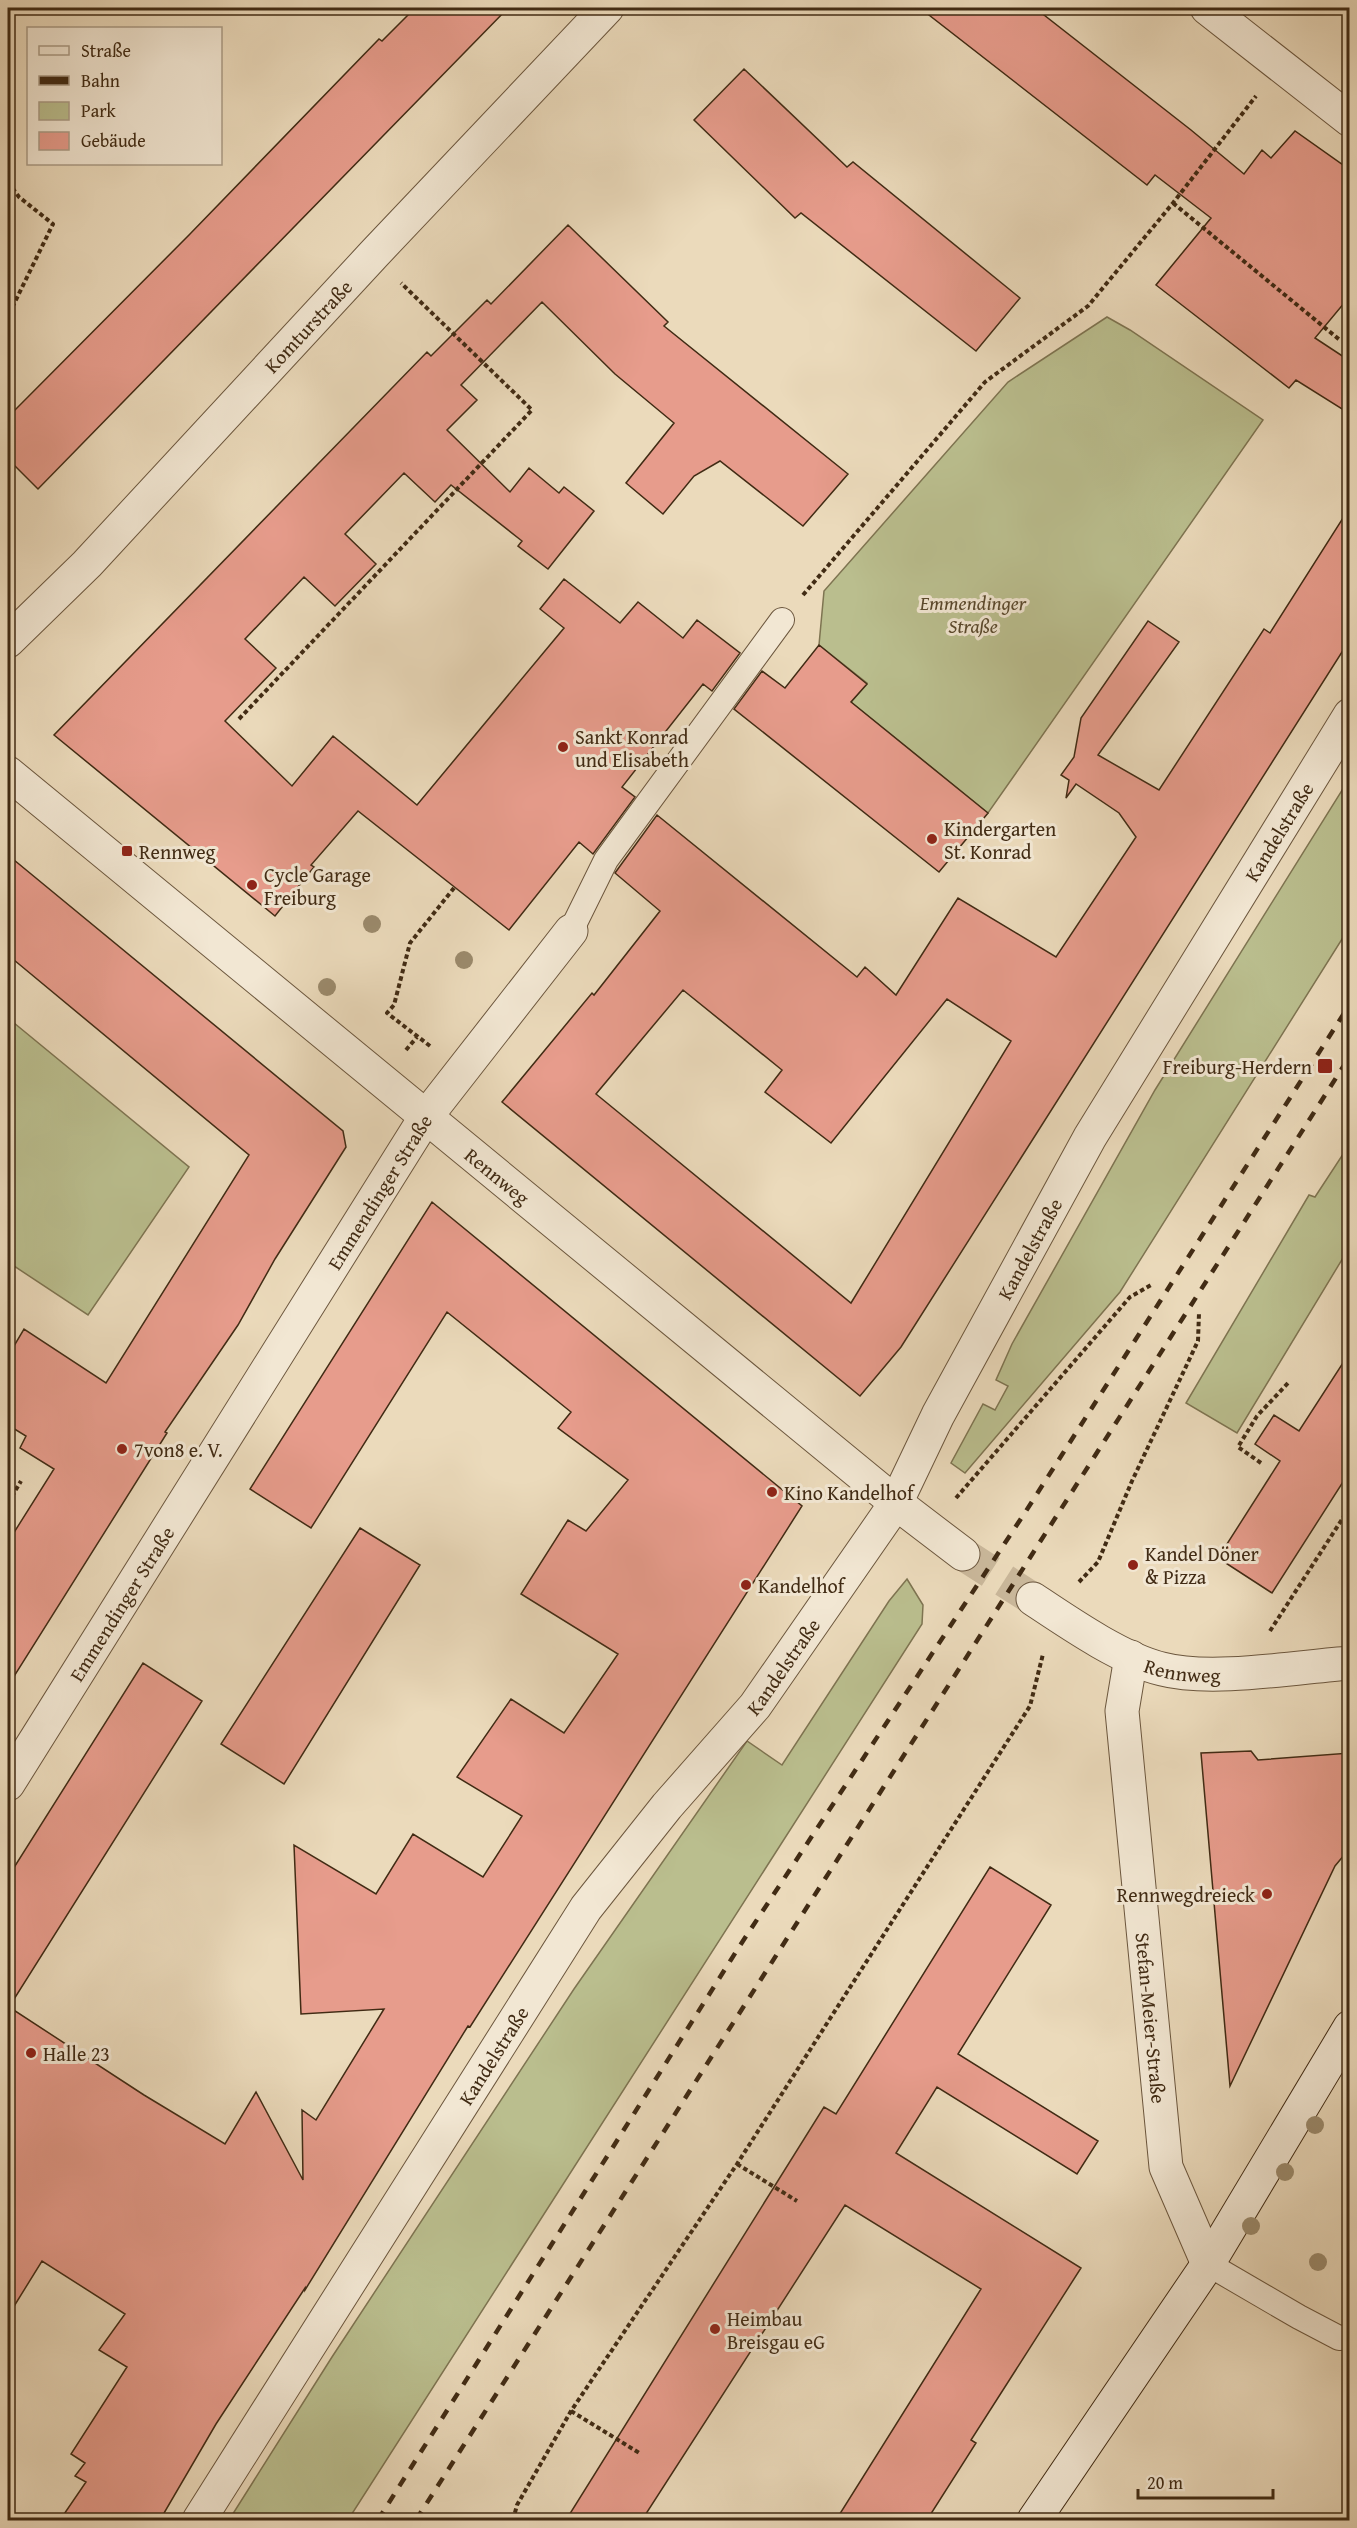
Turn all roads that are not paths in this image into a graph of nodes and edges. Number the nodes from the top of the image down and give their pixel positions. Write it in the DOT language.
graph roads {
  1 [pos="607,8"];
  2 [pos="1207,8"];
  3 [pos="1350,120"];
  4 [pos="782,620"];
  5 [pos="8,641"];
  6 [pos="1350,715"];
  7 [pos="8,773"];
  8 [pos="572,931"];
  9 [pos="425,1118"];
  10 [pos="896,1503"];
  11 [pos="963,1554"];
  12 [pos="1043,1606"];
  13 [pos="1131,1657"];
  14 [pos="1350,1663"];
  15 [pos="8,1784"];
  16 [pos="1350,2027"];
  17 [pos="1208,2264"];
  18 [pos="1350,2337"];
  19 [pos="199,2520"];
  20 [pos="1034,2520"];
  1 -- 5 [label="street, Komturstraße"];
  2 -- 3 [label="street"];
  4 -- 8 [label="lane, Emmendinger Straße"];
  6 -- 10 [label="street, Kandelstraße"];
  7 -- 9 [label="street, Rennweg"];
  8 -- 9 [label="street, Emmendinger Straße"];
  9 -- 10 [label="street, Rennweg"];
  9 -- 15 [label="street, Emmendinger Straße"];
  10 -- 11 [label="street, Rennweg"];
  10 -- 19 [label="street, Kandelstraße"];
  12 -- 13 [label="street, Rennweg"];
  13 -- 14 [label="street, Rennweg"];
  13 -- 17 [label="street, Stefan-Meier-Straße"];
  16 -- 17 [label="street"];
  17 -- 18 [label="lane"];
  17 -- 20 [label="street"];
}
